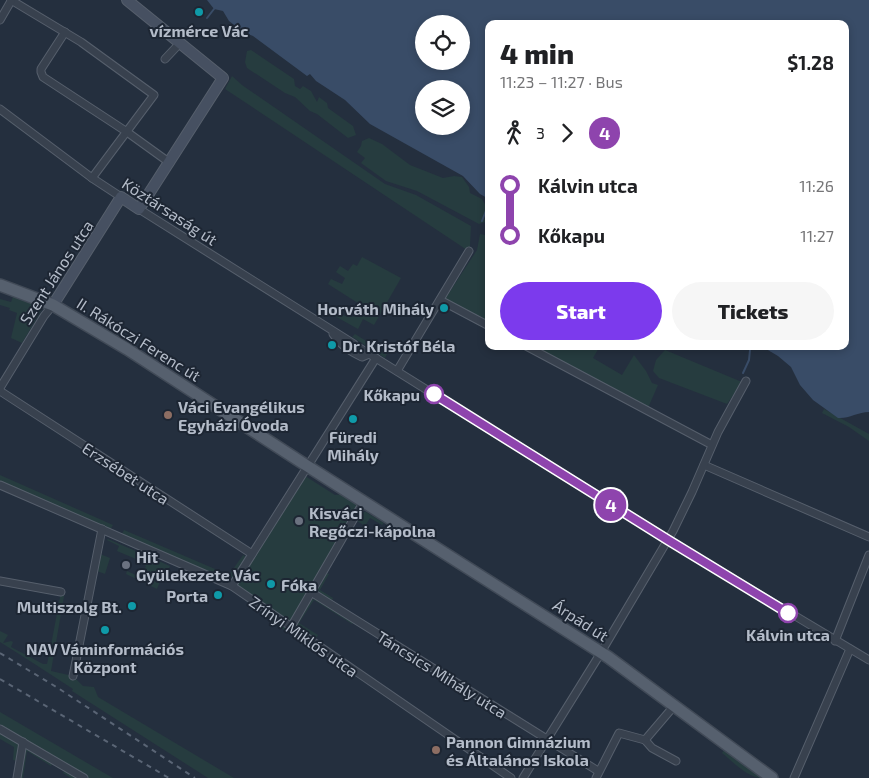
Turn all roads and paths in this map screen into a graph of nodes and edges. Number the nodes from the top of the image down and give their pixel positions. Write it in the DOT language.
graph roads {
  1 [pos="127,0"];
  2 [pos="11,1"];
  3 [pos="0,20"];
  4 [pos="65,32"];
  5 [pos="180,43"];
  6 [pos="165,59"];
  7 [pos="0,109"];
  8 [pos="127,132"];
  9 [pos="170,163"];
  10 [pos="92,178"];
  11 [pos="121,197"];
  12 [pos="139,209"];
  13 [pos="468,251"];
  14 [pos="0,285"];
  15 [pos="440,300"];
  16 [pos="53,305"];
  17 [pos="485,324"];
  18 [pos="330,330"];
  19 [pos="534,350"];
  20 [pos="372,356"];
  21 [pos="397,371"];
  22 [pos="746,381"];
  23 [pos="0,390"];
  24 [pos="712,445"];
  25 [pos="704,465"];
  26 [pos="308,466"];
  27 [pos="0,485"];
  28 [pos="364,502"];
  29 [pos="102,529"];
  30 [pos="869,536"];
  31 [pos="668,540"];
  32 [pos="252,554"];
  33 [pos="869,555"];
  34 [pos="0,581"];
  35 [pos="232,586"];
  36 [pos="61,592"];
  37 [pos="311,592"];
  38 [pos="290,627"];
  39 [pos="836,641"];
  40 [pos="850,649"];
  41 [pos="601,653"];
  42 [pos="869,660"];
  43 [pos="74,676"];
  44 [pos="674,706"];
  45 [pos="0,729"];
  46 [pos="546,740"];
  47 [pos="646,740"];
  48 [pos="23,742"];
  49 [pos="676,761"];
  50 [pos="597,775"];
  51 [pos="17,778"];
  52 [pos="84,778"];
  53 [pos="511,778"];
  54 [pos="523,778"];
  55 [pos="772,778"];
  56 [pos="794,778"];
  1 -- 5 [label="street"];
  2 -- 3 [label="street"];
  2 -- 4 [label="street"];
  4 -- 8 [label="street"];
  4 -- 8 [label="street"];
  5 -- 6 [label="street"];
  5 -- 9 [label="street"];
  7 -- 10 [label="street, Köztársaság út"];
  8 -- 9 [label="street"];
  8 -- 10 [label="street"];
  9 -- 12 [label="street"];
  10 -- 11 [label="street, Köztársaság út"];
  11 -- 12 [label="street, Köztársaság út"];
  11 -- 16 [label="street, Szent János utca"];
  12 -- 18 [label="street, Köztársaság út"];
  13 -- 15 [label="street"];
  14 -- 16 [label="main road, II. Rákóczi Ferenc út"];
  15 -- 17 [label="street"];
  15 -- 21 [label="street"];
  16 -- 23 [label="street, Szent János utca"];
  16 -- 26 [label="main road, II. Rákóczi Ferenc út"];
  18 -- 20 [label="street, Köztársaság út"];
  18 -- 20 [label="street, Köztársaság út"];
  19 -- 24 [label="street"];
  20 -- 21 [label="street"];
  20 -- 26 [label="street"];
  21 -- 31 [label="street"];
  22 -- 24 [label="street"];
  23 -- 32 [label="street, Erzsébet utca"];
  24 -- 25 [label="street"];
  25 -- 30 [label="street"];
  25 -- 31 [label="street"];
  26 -- 28 [label="main road, II. Rákóczi Ferenc út"];
  26 -- 32 [label="street"];
  27 -- 29 [label="street, Zrínyi Miklós utca"];
  28 -- 37 [label="street"];
  28 -- 41 [label="main road, Árpád út"];
  29 -- 35 [label="street, Zrínyi Miklós utca"];
  29 -- 43 [label="street"];
  31 -- 39 [label="street"];
  31 -- 41 [label="street"];
  32 -- 35 [label="street"];
  33 -- 39 [label="street"];
  34 -- 36 [label="street"];
  35 -- 38 [label="street, Zrínyi Miklós utca"];
  37 -- 38 [label="street"];
  37 -- 46 [label="street, Táncsics Mihály utca"];
  38 -- 53 [label="street, Zrínyi Miklós utca"];
  39 -- 40 [label="street"];
  40 -- 42 [label="street"];
  40 -- 56 [label="street"];
  41 -- 44 [label="main road, Árpád út"];
  41 -- 46 [label="street"];
  44 -- 47 [label="street"];
  44 -- 55 [label="main road, Árpád út"];
  45 -- 48 [label="street"];
  46 -- 50 [label="street, Táncsics Mihály utca"];
  46 -- 54 [label="street"];
  47 -- 49 [label="street"];
  47 -- 50 [label="street"];
  48 -- 51 [label="street"];
  48 -- 52 [label="street"];
}
